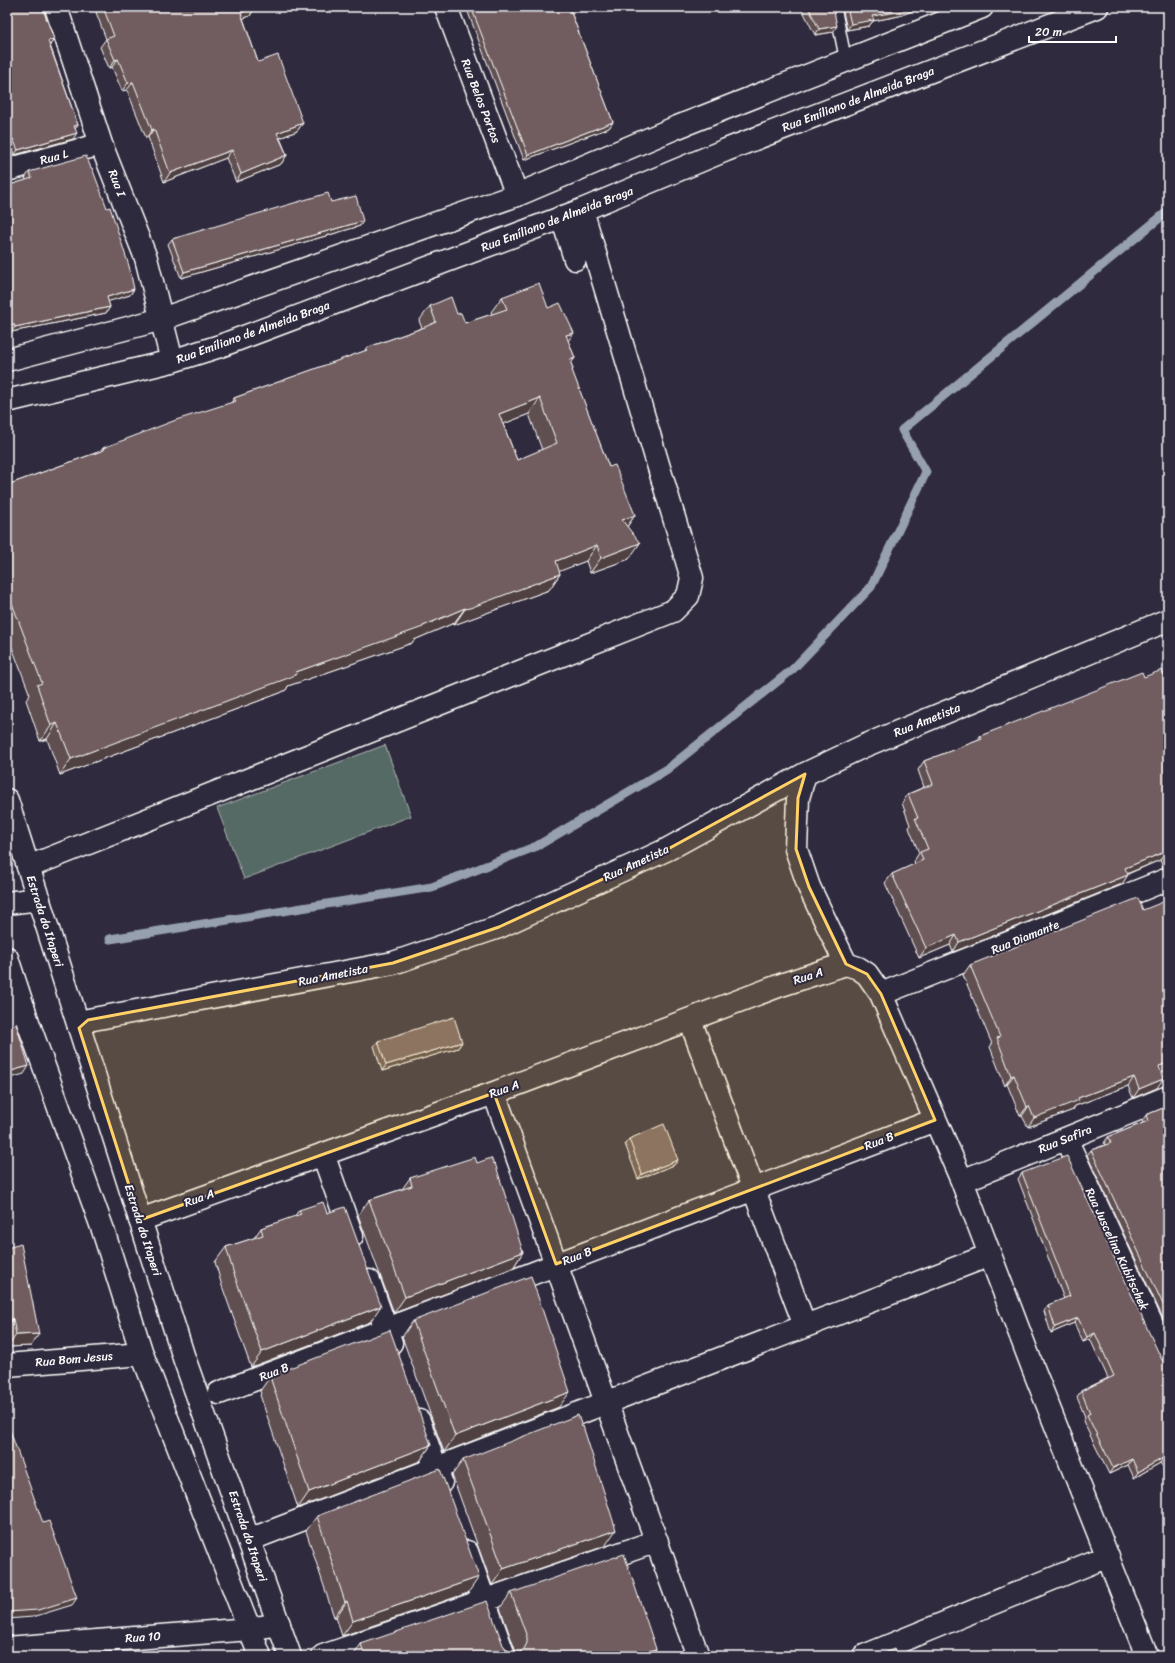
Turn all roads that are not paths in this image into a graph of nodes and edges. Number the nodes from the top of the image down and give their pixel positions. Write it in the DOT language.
graph roads {
  1 [pos="56,7"];
  2 [pos="446,7"];
  3 [pos="835,7"];
  4 [pos="982,7"];
  5 [pos="1097,7"];
  6 [pos="846,62"];
  7 [pos="101,144"];
  8 [pos="7,170"];
  9 [pos="517,195"];
  10 [pos="572,214"];
  11 [pos="574,259"];
  12 [pos="162,319"];
  13 [pos="7,360"];
  14 [pos="172,361"];
  15 [pos="7,401"];
  16 [pos="1168,620"];
  17 [pos="805,774"];
  18 [pos="7,800"];
  19 [pos="28,867"];
  20 [pos="1168,879"];
  21 [pos="39,899"];
  22 [pos="7,903"];
  23 [pos="7,958"];
  24 [pos="846,964"];
  25 [pos="882,994"];
  26 [pos="15,1012"];
  27 [pos="690,1020"];
  28 [pos="79,1028"];
  29 [pos="494,1093"];
  30 [pos="1168,1097"];
  31 [pos="935,1120"];
  32 [pos="1066,1139"];
  33 [pos="323,1154"];
  34 [pos="962,1181"];
  35 [pos="753,1189"];
  36 [pos="140,1220"];
  37 [pos="990,1255"];
  38 [pos="556,1264"];
  39 [pos="806,1326"];
  40 [pos="386,1329"];
  41 [pos="142,1354"];
  42 [pos="397,1358"];
  43 [pos="1168,1359"];
  44 [pos="7,1365"];
  45 [pos="219,1393"];
  46 [pos="412,1402"];
  47 [pos="606,1403"];
  48 [pos="436,1468"];
  49 [pos="447,1498"];
  50 [pos="460,1534"];
  51 [pos="249,1540"];
  52 [pos="657,1541"];
  53 [pos="1108,1556"];
  54 [pos="484,1600"];
  55 [pos="278,1624"];
  56 [pos="250,1629"];
  57 [pos="7,1648"];
  58 [pos="902,1649"];
  59 [pos="260,1656"];
  60 [pos="290,1656"];
  61 [pos="323,1656"];
  62 [pos="504,1656"];
  63 [pos="698,1656"];
  64 [pos="864,1656"];
  65 [pos="1147,1656"];
  1 -- 7 [label="street, Rua I"];
  2 -- 9 [label="street, Rua Belos Portos"];
  3 -- 6 [label="lane"];
  4 -- 6 [label="street"];
  5 -- 10 [label="street, Rua Emíliano de Almeida Braga"];
  6 -- 9 [label="street"];
  7 -- 8 [label="street, Rua L"];
  7 -- 12 [label="street, Rua I"];
  9 -- 12 [label="street"];
  10 -- 11 [label="street"];
  10 -- 14 [label="street, Rua Emíliano de Almeida Braga"];
  10 -- 19 [label="street"];
  12 -- 13 [label="street"];
  12 -- 14 [label="street, Rua I"];
  14 -- 15 [label="street, Rua Emíliano de Almeida Braga"];
  16 -- 17 [label="street, Rua Ametista"];
  17 -- 24 [label="street"];
  17 -- 28 [label="street, Rua Ametista"];
  18 -- 19 [label="street, Estrada do Itaperi"];
  19 -- 21 [label="street, Estrada do Itaperi"];
  20 -- 25 [label="street, Rua Diamante"];
  21 -- 22 [label="street"];
  21 -- 28 [label="street, Estrada do Itaperi"];
  23 -- 26 [label="street"];
  24 -- 25 [label="street"];
  24 -- 27 [label="street, Rua A"];
  25 -- 31 [label="street"];
  26 -- 41 [label="street"];
  27 -- 29 [label="street, Rua A"];
  27 -- 35 [label="street"];
  28 -- 36 [label="street, Estrada do Itaperi"];
  29 -- 33 [label="street, Rua A"];
  29 -- 38 [label="street"];
  30 -- 32 [label="street, Rua Safira"];
  31 -- 34 [label="street"];
  31 -- 35 [label="street, Rua B"];
  32 -- 34 [label="street, Rua Safira"];
  32 -- 43 [label="street, Rua Juscelino Kubitschek"];
  33 -- 36 [label="street, Rua A"];
  33 -- 40 [label="street"];
  34 -- 37 [label="street"];
  35 -- 38 [label="street, Rua B"];
  35 -- 39 [label="street"];
  36 -- 51 [label="street, Estrada do Itaperi"];
  37 -- 39 [label="street"];
  37 -- 53 [label="street"];
  38 -- 40 [label="street, Rua B"];
  38 -- 47 [label="street"];
  39 -- 47 [label="street"];
  40 -- 42 [label="street"];
  40 -- 45 [label="street, Rua B"];
  41 -- 44 [label="street, Rua Bom Jesus"];
  41 -- 56 [label="street"];
  46 -- 48 [label="street"];
  47 -- 48 [label="street"];
  47 -- 52 [label="street"];
  48 -- 49 [label="street"];
  48 -- 51 [label="street"];
  50 -- 54 [label="street"];
  51 -- 55 [label="street, Estrada do Itaperi"];
  52 -- 54 [label="street"];
  52 -- 63 [label="street"];
  53 -- 58 [label="street"];
  53 -- 65 [label="street"];
  54 -- 61 [label="street"];
  54 -- 62 [label="street"];
  55 -- 56 [label="street, Rua 10"];
  55 -- 60 [label="street, Estrada do Itaperi"];
  56 -- 57 [label="street, Rua 10"];
  56 -- 59 [label="street"];
  58 -- 64 [label="street"];
}
